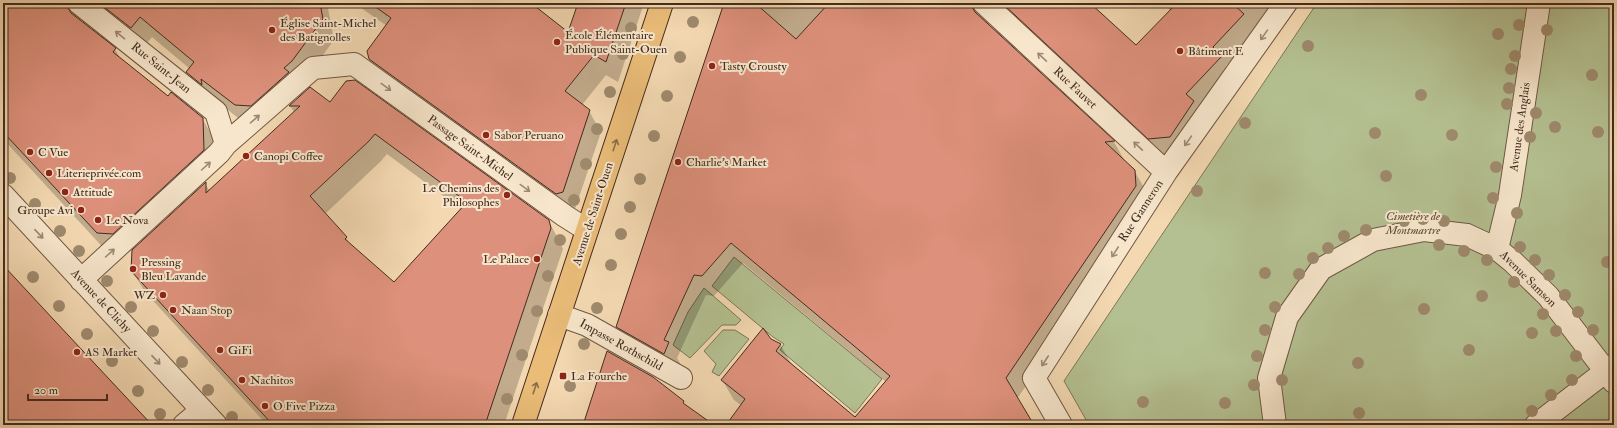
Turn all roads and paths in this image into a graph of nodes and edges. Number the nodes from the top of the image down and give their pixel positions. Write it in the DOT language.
graph roads {
  1 [pos="79,3"];
  2 [pos="662,3"];
  3 [pos="984,3"];
  4 [pos="1286,3"];
  5 [pos="1539,3"];
  6 [pos="226,144"];
  7 [pos="1166,172"];
  8 [pos="3,195"];
  9 [pos="587,230"];
  10 [pos="1497,249"];
  11 [pos="81,280"];
  12 [pos="559,315"];
  13 [pos="1611,373"];
  14 [pos="681,378"];
  15 [pos="209,418"];
  16 [pos="184,425"];
  17 [pos="523,425"];
  18 [pos="1061,425"];
  19 [pos="1275,425"];
  20 [pos="1536,425"];
  6 -- 1 [label="street, Rue Saint-Jean, one-way"];
  9 -- 2 [label="main road, Avenue de Saint-Ouen, one-way"];
  7 -- 3 [label="street, Rue Fauvet, one-way"];
  4 -- 7 [label="street, Rue Ganneron, one-way"];
  5 -- 10 [label="street, Avenue des Anglais"];
  6 -- 9 [label="street, Passage Saint-Michel, one-way"];
  11 -- 6 [label="street, one-way"];
  7 -- 18 [label="street, Rue Ganneron, one-way"];
  8 -- 11 [label="street, Avenue de Clichy, one-way"];
  9 -- 12 [label="main road, Avenue de Saint-Ouen"];
  10 -- 13 [label="street, Avenue Samson"];
  10 -- 19 [label="street, Avenue Samson"];
  11 -- 15 [label="street, Avenue de Clichy, one-way"];
  12 -- 14 [label="street, Impasse Rothschild"];
  17 -- 12 [label="main road, Avenue de Saint-Ouen, one-way"];
  13 -- 20 [label="street"];
  15 -- 16 [label="street"];
}
